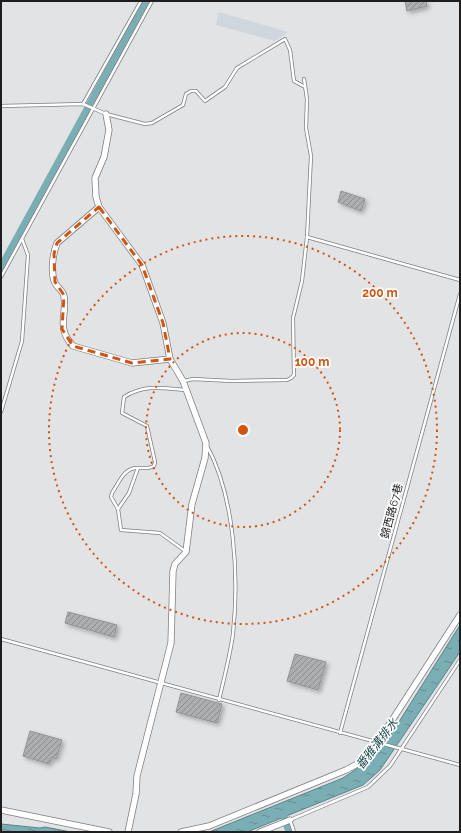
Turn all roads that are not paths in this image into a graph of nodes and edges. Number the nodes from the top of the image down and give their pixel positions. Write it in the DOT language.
graph roads {
  1 [pos="141,1"];
  2 [pos="152,1"];
  3 [pos="304,79"];
  4 [pos="305,87"];
  5 [pos="83,104"];
  6 [pos="1,106"];
  7 [pos="94,108"];
  8 [pos="106,114"];
  9 [pos="99,207"];
  10 [pos="307,237"];
  11 [pos="22,238"];
  12 [pos="1,277"];
  13 [pos="460,280"];
  14 [pos="460,294"];
  15 [pos="170,359"];
  16 [pos="183,381"];
  17 [pos="187,390"];
  18 [pos="1,412"];
  19 [pos="206,443"];
  20 [pos="138,468"];
  21 [pos="118,509"];
  22 [pos="186,552"];
  23 [pos="460,615"];
  24 [pos="1,639"];
  25 [pos="460,660"];
  26 [pos="160,682"];
  27 [pos="220,700"];
  28 [pos="340,733"];
  29 [pos="378,742"];
  30 [pos="400,750"];
  31 [pos="460,765"];
  32 [pos="1,810"];
  33 [pos="290,820"];
  34 [pos="109,832"];
  35 [pos="128,832"];
  36 [pos="181,832"];
  37 [pos="260,832"];
  38 [pos="294,832"];
  1 -- 5 [label="lane"];
  2 -- 7 [label="lane"];
  3 -- 4 [label="lane"];
  4 -- 8 [label="lane"];
  4 -- 10 [label="lane"];
  5 -- 6 [label="lane"];
  5 -- 7 [label="lane"];
  7 -- 8 [label="lane"];
  7 -- 11 [label="lane"];
  8 -- 9 [label="street"];
  9 -- 15 [label="street"];
  9 -- 15 [label="street"];
  10 -- 13 [label="lane"];
  10 -- 16 [label="lane"];
  11 -- 12 [label="lane"];
  11 -- 18 [label="lane"];
  14 -- 28 [label="lane, 錦西路67巷"];
  15 -- 16 [label="street"];
  16 -- 17 [label="street"];
  17 -- 19 [label="street"];
  17 -- 20 [label="lane"];
  19 -- 22 [label="street"];
  19 -- 27 [label="lane"];
  20 -- 21 [label="lane"];
  20 -- 21 [label="lane"];
  21 -- 22 [label="lane"];
  22 -- 26 [label="street"];
  23 -- 29 [label="street"];
  24 -- 26 [label="lane"];
  25 -- 30 [label="lane"];
  26 -- 27 [label="lane"];
  26 -- 35 [label="street"];
  27 -- 28 [label="lane"];
  28 -- 29 [label="lane"];
  29 -- 30 [label="lane"];
  29 -- 36 [label="street"];
  30 -- 31 [label="lane"];
  30 -- 33 [label="lane"];
  32 -- 34 [label="street"];
  33 -- 37 [label="street"];
  33 -- 38 [label="lane"];
}
